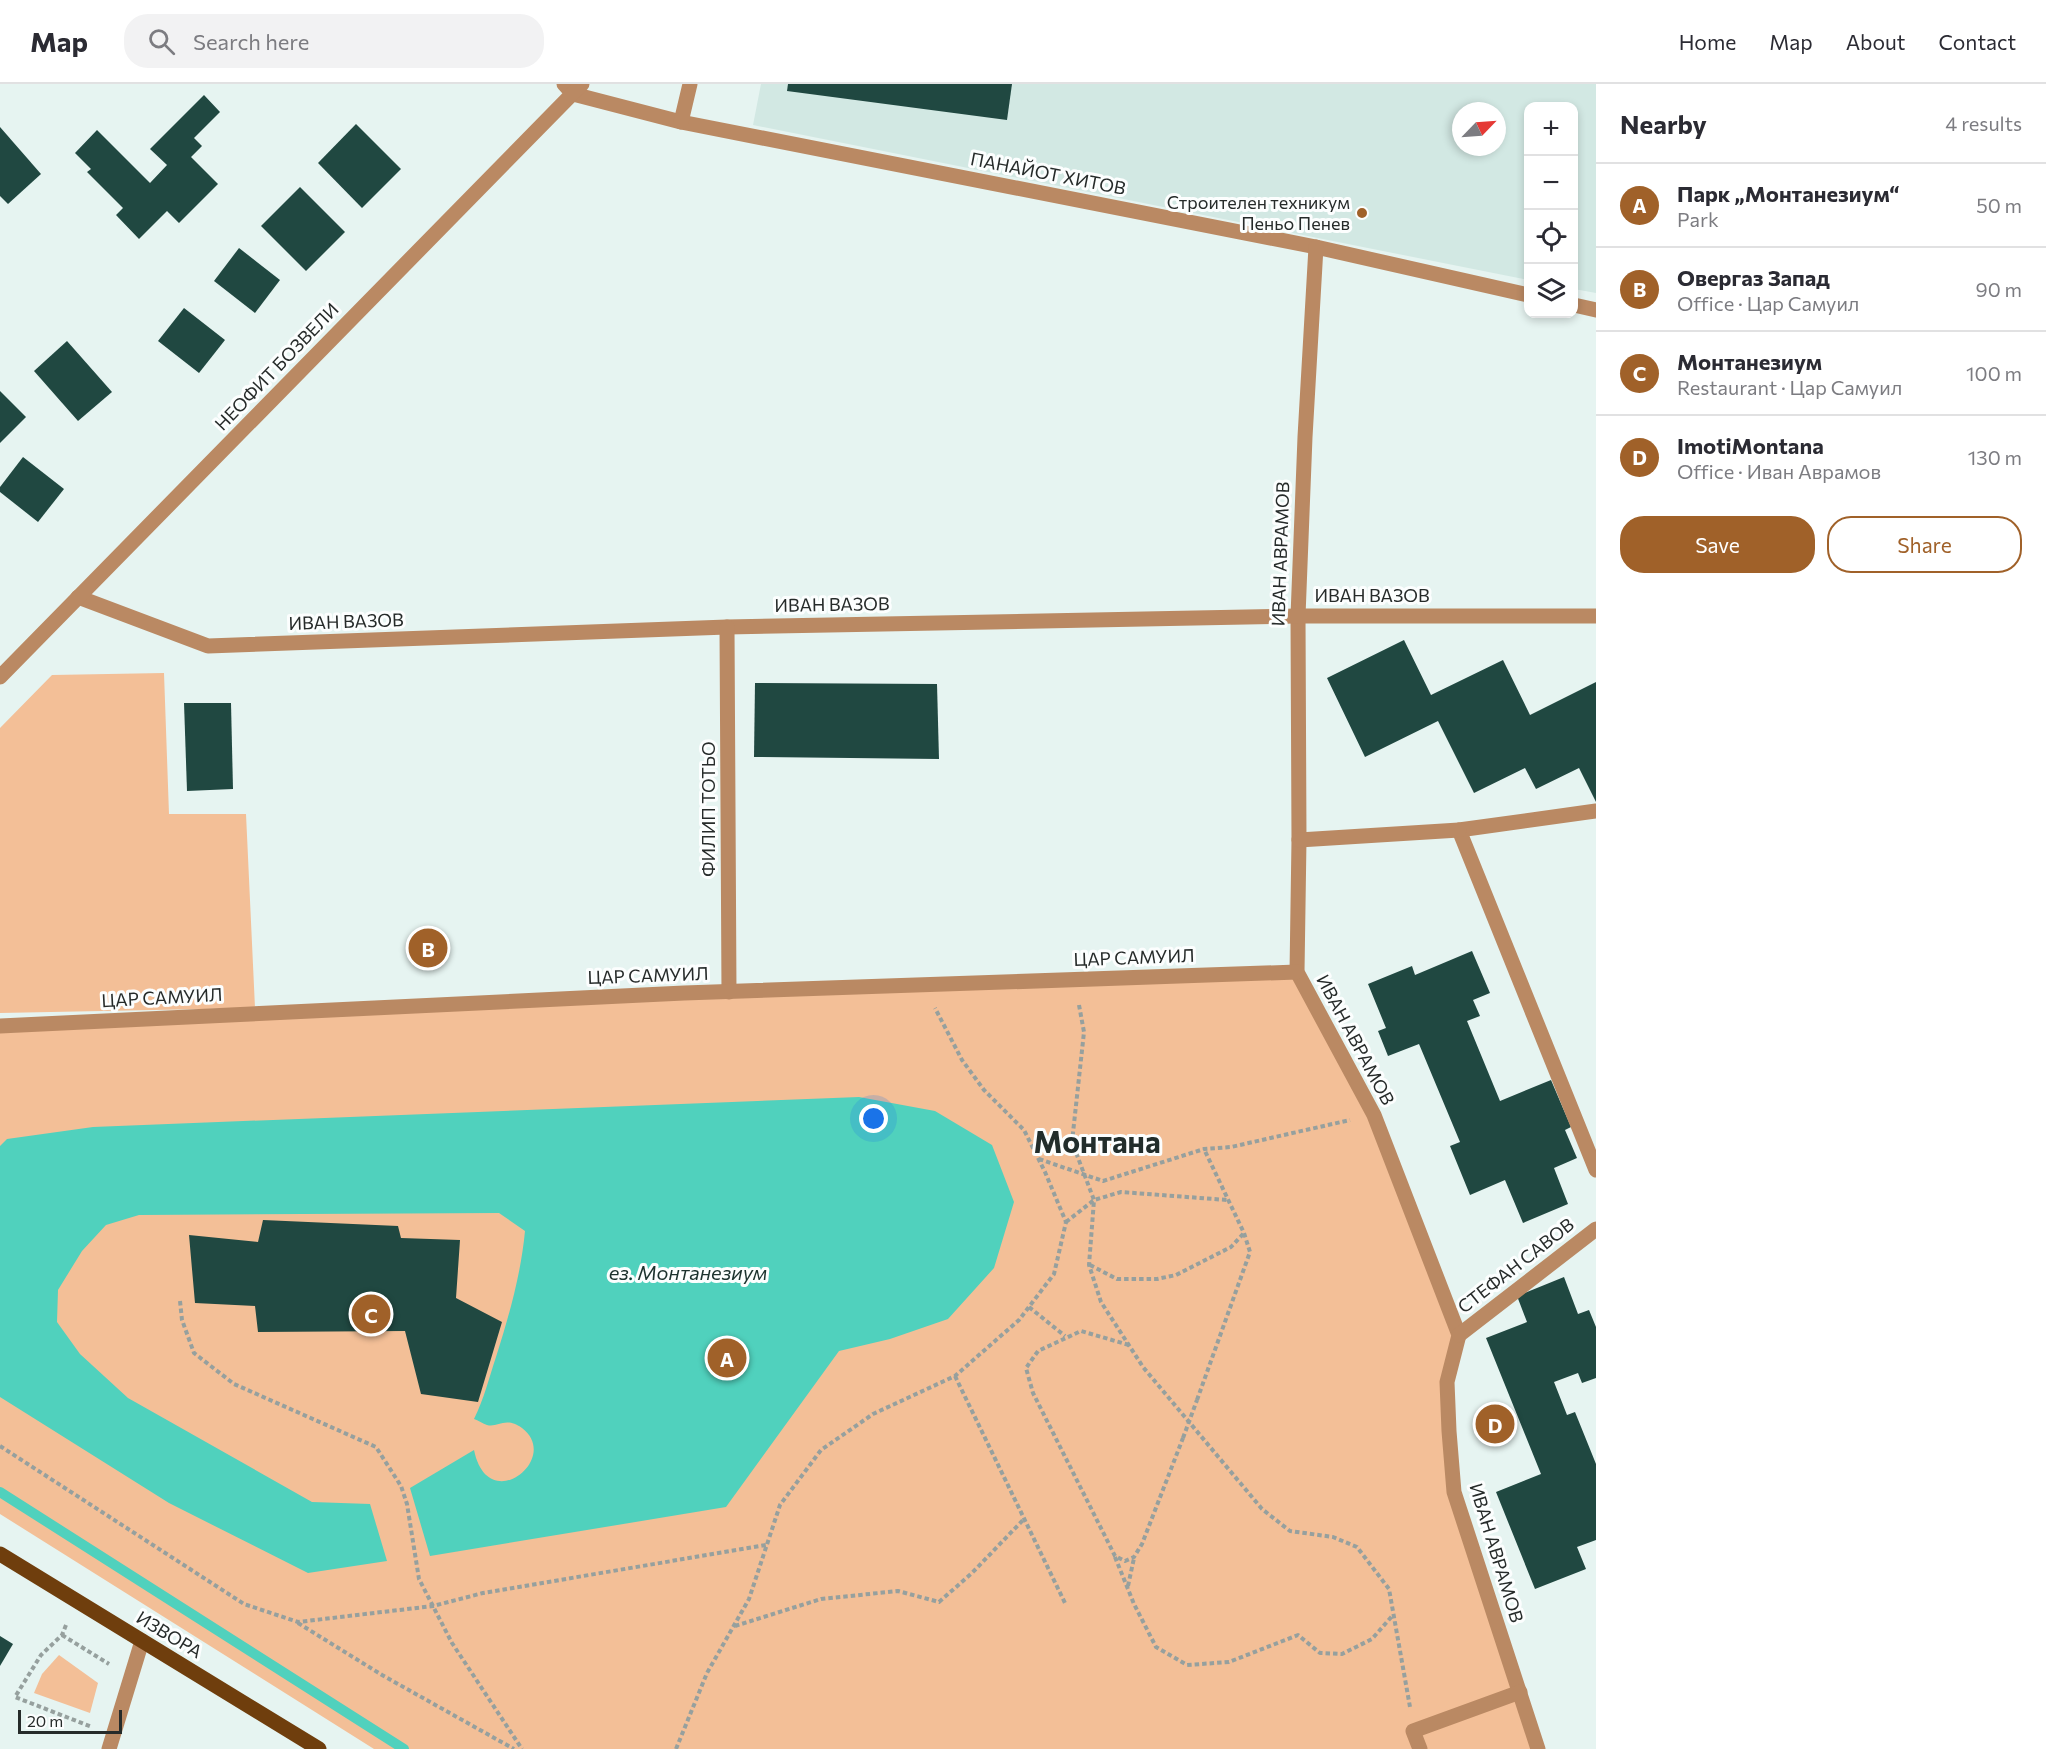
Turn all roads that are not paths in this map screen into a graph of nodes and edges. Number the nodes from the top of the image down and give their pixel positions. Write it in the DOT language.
graph roads {
  1 [pos="690,84"];
  2 [pos="573,87"];
  3 [pos="681,122"];
  4 [pos="1316,247"];
  5 [pos="1524,294"];
  6 [pos="1578,306"];
  7 [pos="1596,310"];
  8 [pos="78,597"];
  9 [pos="1298,616"];
  10 [pos="1596,616"];
  11 [pos="727,627"];
  12 [pos="0,677"];
  13 [pos="1596,811"];
  14 [pos="1459,830"];
  15 [pos="1299,840"];
  16 [pos="1298,972"];
  17 [pos="729,992"];
  18 [pos="0,1026"];
  19 [pos="1596,1170"];
  20 [pos="1596,1229"];
  21 [pos="1459,1335"];
  22 [pos="0,1554"];
  23 [pos="142,1641"];
  24 [pos="1520,1692"];
  25 [pos="109,1749"];
  26 [pos="319,1749"];
  27 [pos="1420,1749"];
  28 [pos="1538,1749"];
  1 -- 3 [label="street"];
  2 -- 3 [label="street, ПАНАЙОТ ХИТОВ"];
  2 -- 8 [label="street, НЕОФИТ БОЗВЕЛИ"];
  3 -- 4 [label="street, ПАНАЙОТ ХИТОВ"];
  4 -- 5 [label="street, ПАНАЙОТ ХИТОВ"];
  4 -- 9 [label="street, ИВАН АВРАМОВ"];
  6 -- 7 [label="street"];
  8 -- 11 [label="street, ИВАН ВАЗОВ"];
  8 -- 12 [label="street, НЕОФИТ БОЗВЕЛИ"];
  9 -- 10 [label="street, ИВАН ВАЗОВ"];
  9 -- 11 [label="street, ИВАН ВАЗОВ"];
  9 -- 15 [label="street, ИВАН АВРАМОВ"];
  11 -- 17 [label="street, ФИЛИП ТОТЬО"];
  13 -- 14 [label="street"];
  14 -- 15 [label="street"];
  14 -- 19 [label="street"];
  15 -- 16 [label="street, ИВАН АВРАМОВ"];
  16 -- 17 [label="street, ЦАР САМУИЛ"];
  16 -- 21 [label="street, ИВАН АВРАМОВ"];
  17 -- 18 [label="street, ЦАР САМУИЛ"];
  20 -- 21 [label="street, СТЕФАН САВОВ"];
  21 -- 24 [label="street, ИВАН АВРАМОВ"];
  22 -- 23 [label="main road, ИЗВОРА"];
  23 -- 25 [label="street"];
  23 -- 26 [label="main road, ИЗВОРА"];
  24 -- 27 [label="street"];
  24 -- 28 [label="street, ИВАН АВРАМОВ"];
}
